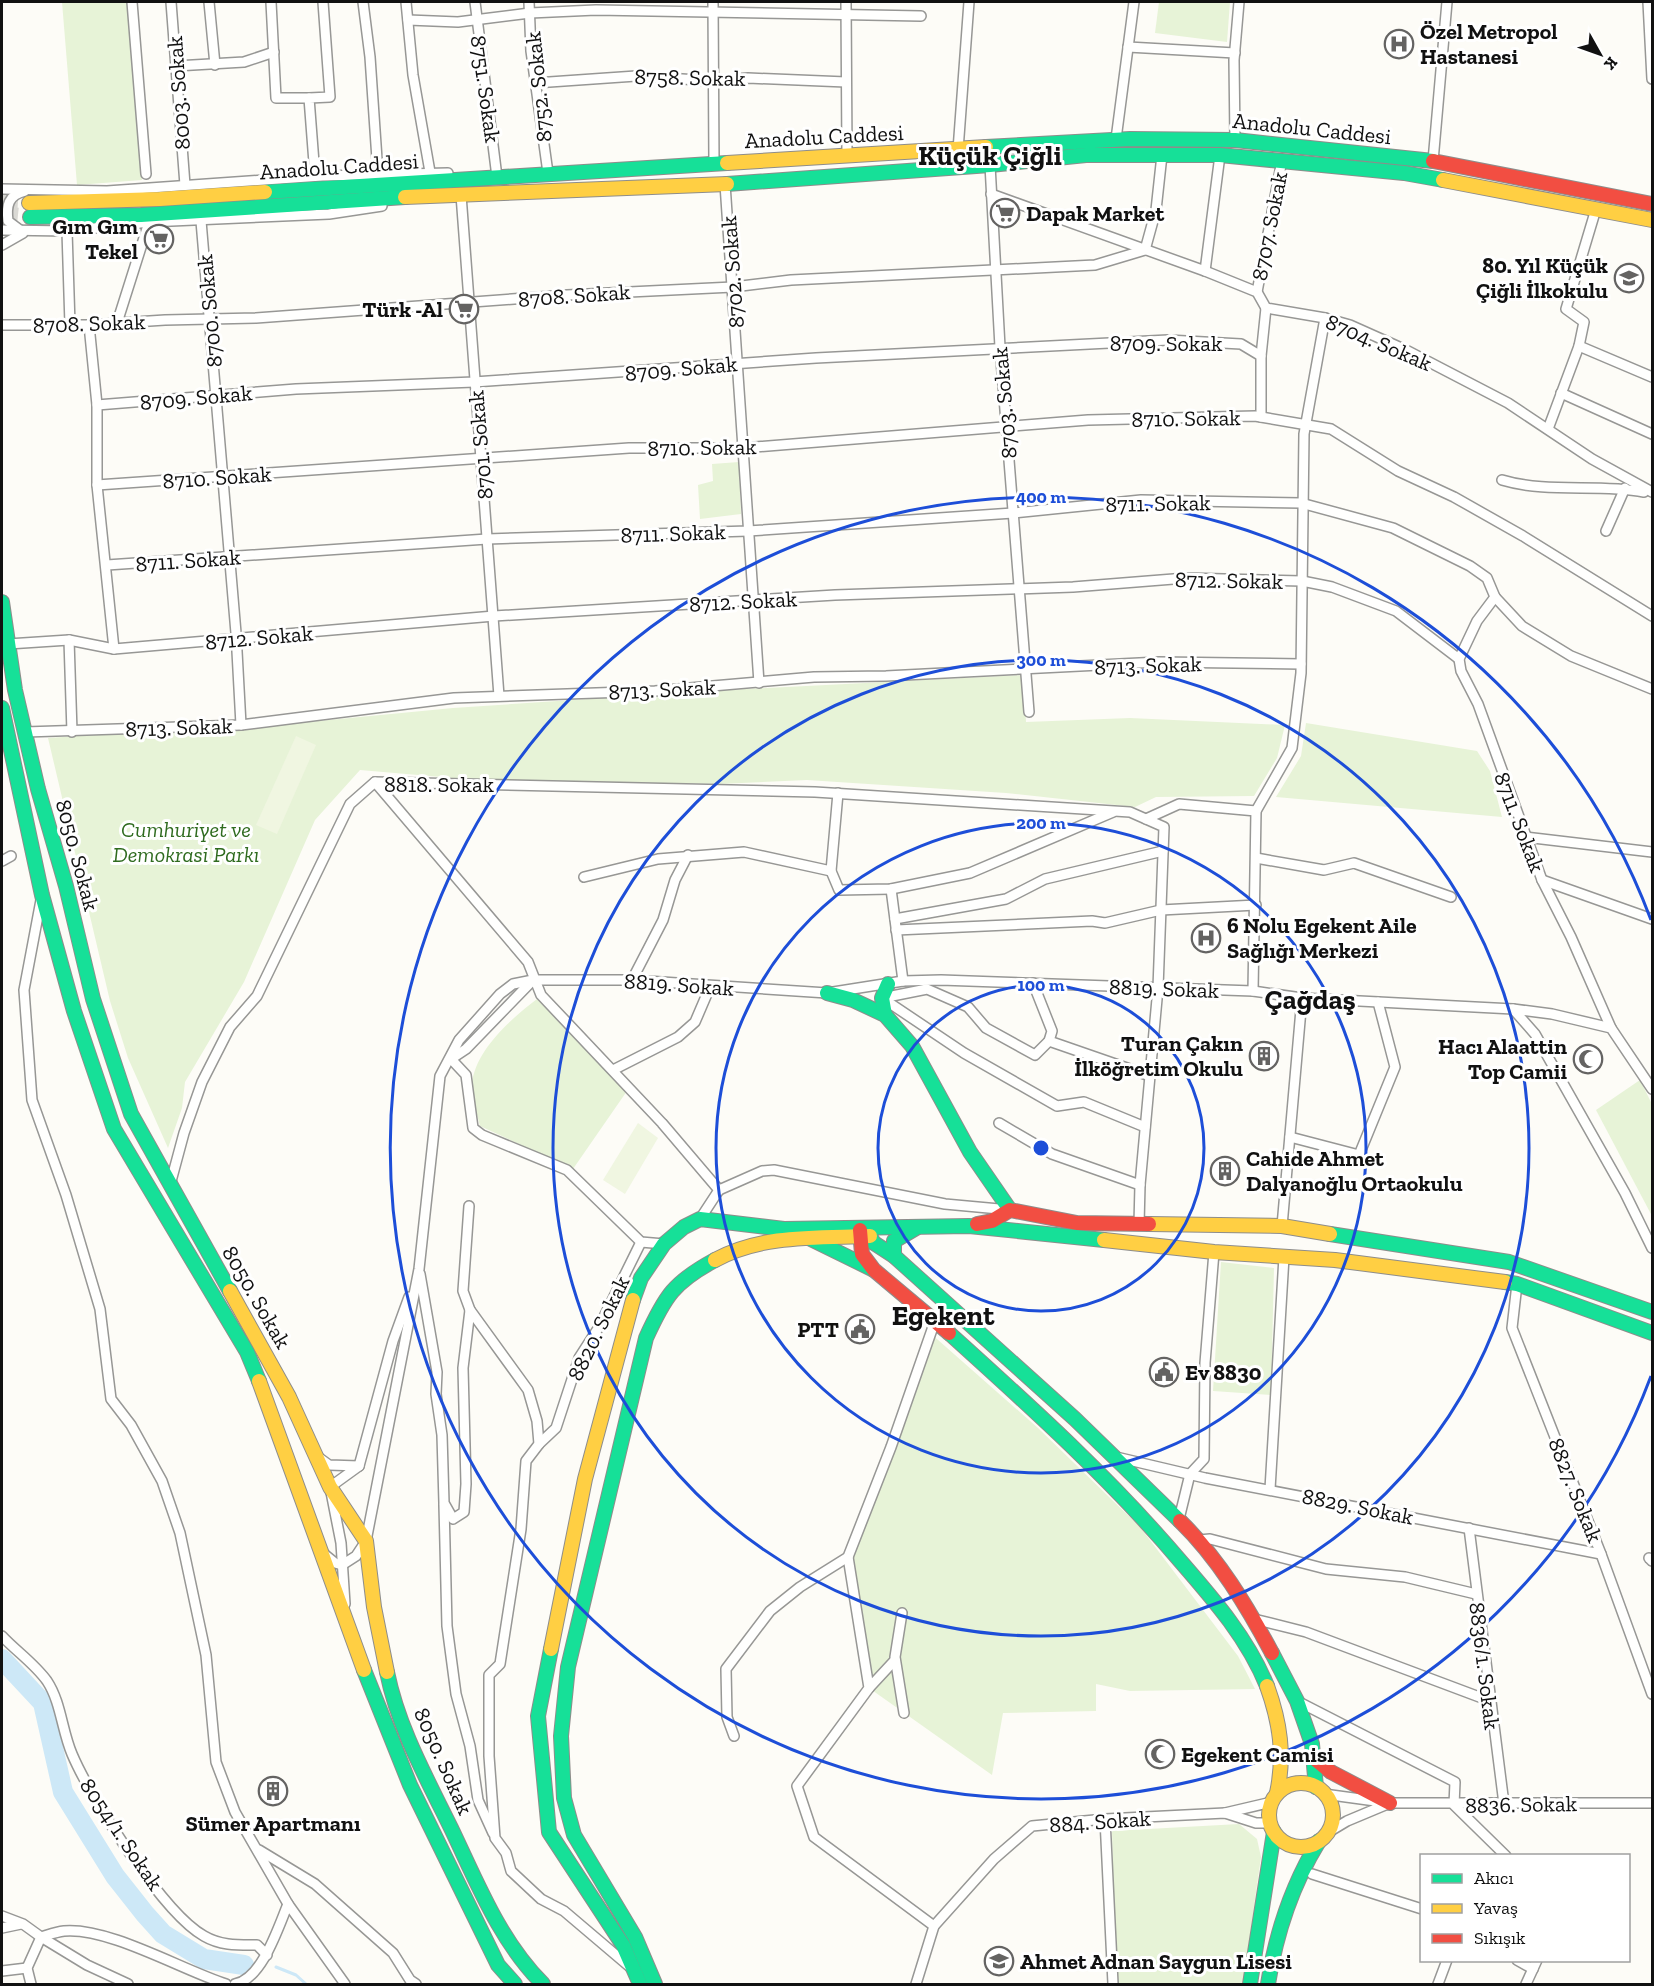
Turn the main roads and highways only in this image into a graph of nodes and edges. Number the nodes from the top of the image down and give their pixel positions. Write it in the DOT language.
graph roads {
  1 [pos="1653,204"];
  2 [pos="1653,220"];
  3 [pos="2,602"];
  4 [pos="2,708"];
  5 [pos="888,984"];
  6 [pos="827,993"];
  7 [pos="885,1015"];
  8 [pos="1010,1210"];
  9 [pos="969,1226"];
  10 [pos="916,1228"];
  11 [pos="863,1232"];
  12 [pos="809,1238"];
  13 [pos="894,1256"];
  14 [pos="874,1270"];
  15 [pos="1653,1312"];
  16 [pos="1653,1333"];
  17 [pos="1315,1759"];
  18 [pos="1320,1790"];
  19 [pos="1274,1798"];
  20 [pos="1390,1803"];
  21 [pos="1272,1828"];
  22 [pos="1324,1837"];
  23 [pos="514,1984"];
  24 [pos="543,1984"];
  25 [pos="640,1984"];
  26 [pos="655,1984"];
  27 [pos="1250,1984"];
  28 [pos="1268,1984"];
  1 -- 2 [label="main road, Anadolu Caddesi"];
  3 -- 24 [label="main road, 8050. Sokak"];
  4 -- 23 [label="main road, 8050. Sokak"];
  5 -- 7 [label="main road"];
  6 -- 7 [label="main road"];
  7 -- 8 [label="main road"];
  8 -- 9 [label="main road"];
  8 -- 15 [label="main road"];
  9 -- 10 [label="main road"];
  9 -- 16 [label="main road"];
  10 -- 11 [label="main road"];
  10 -- 13 [label="main road"];
  11 -- 12 [label="main road"];
  11 -- 13 [label="main road"];
  11 -- 14 [label="main road"];
  11 -- 25 [label="main road"];
  12 -- 14 [label="main road"];
  12 -- 26 [label="main road"];
  13 -- 17 [label="main road"];
  14 -- 19 [label="main road"];
  17 -- 18 [label="main road"];
  17 -- 20 [label="main road"];
  18 -- 19 [label="main road"];
  18 -- 22 [label="main road"];
  19 -- 21 [label="main road"];
  21 -- 22 [label="main road"];
  21 -- 27 [label="main road"];
  22 -- 28 [label="main road"];
}
